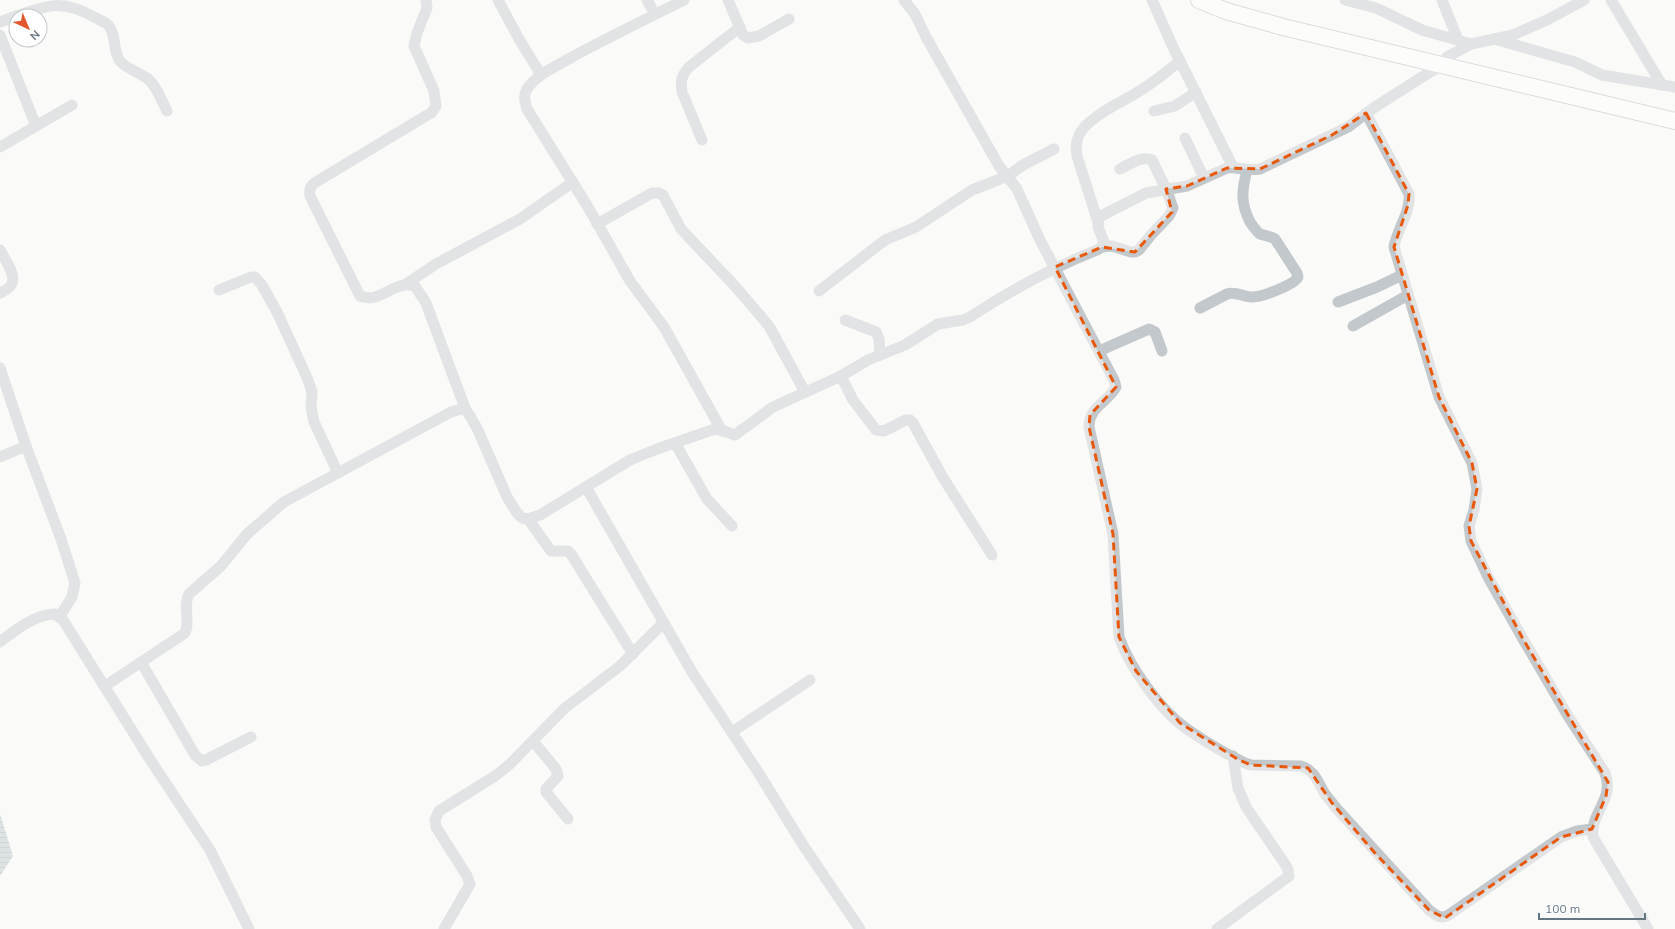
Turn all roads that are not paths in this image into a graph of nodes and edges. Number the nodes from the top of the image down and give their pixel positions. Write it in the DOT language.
graph roads {
  1 [pos="426,0"];
  2 [pos="498,0"];
  3 [pos="647,0"];
  4 [pos="684,0"];
  5 [pos="728,0"];
  6 [pos="904,0"];
  7 [pos="1152,0"];
  8 [pos="1199,0"];
  9 [pos="1223,0"];
  10 [pos="1345,0"];
  11 [pos="1442,0"];
  12 [pos="1584,0"];
  13 [pos="1611,0"];
  14 [pos="85,5"];
  15 [pos="41,8"];
  16 [pos="655,14"];
  17 [pos="789,18"];
  18 [pos="740,27"];
  19 [pos="0,35"];
  20 [pos="1494,39"];
  21 [pos="1458,40"];
  22 [pos="1471,44"];
  23 [pos="1444,61"];
  24 [pos="1180,62"];
  25 [pos="541,75"];
  26 [pos="1662,85"];
  27 [pos="1675,87"];
  28 [pos="1196,92"];
  29 [pos="72,105"];
  30 [pos="167,111"];
  31 [pos="1154,111"];
  32 [pos="1675,111"];
  33 [pos="1366,113"];
  34 [pos="1675,121"];
  35 [pos="36,126"];
  36 [pos="1185,138"];
  37 [pos="702,140"];
  38 [pos="0,147"];
  39 [pos="1054,149"];
  40 [pos="1233,167"];
  41 [pos="1120,169"];
  42 [pos="1247,170"];
  43 [pos="1008,176"];
  44 [pos="1204,178"];
  45 [pos="573,182"];
  46 [pos="1166,189"];
  47 [pos="1098,222"];
  48 [pos="597,224"];
  49 [pos="1102,247"];
  50 [pos="0,250"];
  51 [pos="1055,267"];
  52 [pos="1402,275"];
  53 [pos="406,284"];
  54 [pos="219,290"];
  55 [pos="818,291"];
  56 [pos="0,293"];
  57 [pos="1408,295"];
  58 [pos="1338,302"];
  59 [pos="1200,308"];
  60 [pos="845,320"];
  61 [pos="1353,326"];
  62 [pos="1162,350"];
  63 [pos="1099,351"];
  64 [pos="880,355"];
  65 [pos="0,368"];
  66 [pos="842,376"];
  67 [pos="805,392"];
  68 [pos="464,408"];
  69 [pos="722,431"];
  70 [pos="674,443"];
  71 [pos="26,446"];
  72 [pos="0,457"];
  73 [pos="338,473"];
  74 [pos="586,487"];
  75 [pos="528,519"];
  76 [pos="732,526"];
  77 [pos="992,555"];
  78 [pos="60,616"];
  79 [pos="663,623"];
  80 [pos="0,642"];
  81 [pos="633,654"];
  82 [pos="141,662"];
  83 [pos="810,680"];
  84 [pos="105,686"];
  85 [pos="732,732"];
  86 [pos="251,737"];
  87 [pos="533,741"];
  88 [pos="1233,756"];
  89 [pos="568,819"];
  90 [pos="1592,829"];
  91 [pos="249,929"];
  92 [pos="444,929"];
  93 [pos="860,929"];
  94 [pos="1217,929"];
  95 [pos="1648,929"];
  1 -- 53 [label="street"];
  2 -- 25 [label="street"];
  3 -- 16 [label="street"];
  4 -- 16 [label="street"];
  5 -- 18 [label="street"];
  6 -- 43 [label="street"];
  7 -- 24 [label="street"];
  8 -- 23 [label="highway"];
  9 -- 23 [label="highway"];
  10 -- 21 [label="street"];
  11 -- 21 [label="street"];
  12 -- 20 [label="street"];
  13 -- 26 [label="street"];
  14 -- 15 [label="street"];
  14 -- 30 [label="street"];
  16 -- 25 [label="street"];
  17 -- 18 [label="street"];
  18 -- 37 [label="street"];
  19 -- 35 [label="street"];
  20 -- 22 [label="street"];
  20 -- 26 [label="street"];
  21 -- 22 [label="street"];
  22 -- 23 [label="street"];
  23 -- 32 [label="highway"];
  23 -- 33 [label="street"];
  23 -- 34 [label="highway"];
  24 -- 28 [label="street"];
  24 -- 47 [label="street"];
  25 -- 45 [label="street"];
  26 -- 27 [label="street"];
  28 -- 31 [label="street"];
  28 -- 40 [label="street"];
  29 -- 35 [label="street"];
  33 -- 42 [label="street"];
  33 -- 52 [label="street"];
  35 -- 38 [label="street"];
  36 -- 44 [label="street"];
  39 -- 43 [label="street"];
  40 -- 42 [label="street"];
  40 -- 44 [label="street"];
  41 -- 46 [label="street"];
  42 -- 59 [label="street"];
  43 -- 51 [label="street"];
  43 -- 55 [label="street"];
  44 -- 46 [label="street"];
  45 -- 48 [label="street"];
  45 -- 53 [label="street"];
  46 -- 47 [label="street"];
  46 -- 49 [label="street"];
  47 -- 49 [label="street"];
  48 -- 67 [label="street"];
  48 -- 69 [label="street"];
  49 -- 51 [label="street"];
  50 -- 56 [label="street"];
  51 -- 63 [label="street"];
  51 -- 64 [label="street"];
  52 -- 57 [label="street"];
  52 -- 58 [label="street"];
  53 -- 68 [label="street"];
  54 -- 73 [label="street"];
  57 -- 61 [label="street"];
  57 -- 90 [label="street"];
  60 -- 64 [label="street"];
  62 -- 63 [label="street"];
  63 -- 88 [label="street"];
  64 -- 66 [label="street"];
  65 -- 71 [label="street"];
  66 -- 67 [label="street"];
  66 -- 77 [label="street"];
  67 -- 69 [label="street"];
  68 -- 73 [label="street"];
  68 -- 75 [label="street"];
  69 -- 70 [label="street"];
  70 -- 74 [label="street"];
  70 -- 76 [label="street"];
  71 -- 72 [label="street"];
  71 -- 78 [label="street"];
  73 -- 82 [label="street"];
  74 -- 75 [label="street"];
  74 -- 79 [label="street"];
  75 -- 81 [label="street"];
  78 -- 80 [label="street"];
  78 -- 84 [label="street"];
  79 -- 81 [label="street"];
  79 -- 85 [label="street"];
  81 -- 87 [label="street"];
  82 -- 84 [label="street"];
  82 -- 86 [label="street"];
  83 -- 85 [label="street"];
  84 -- 91 [label="street"];
  85 -- 93 [label="street"];
  87 -- 89 [label="street"];
  87 -- 92 [label="street"];
  88 -- 90 [label="street"];
  88 -- 94 [label="street"];
  90 -- 95 [label="street"];
}
